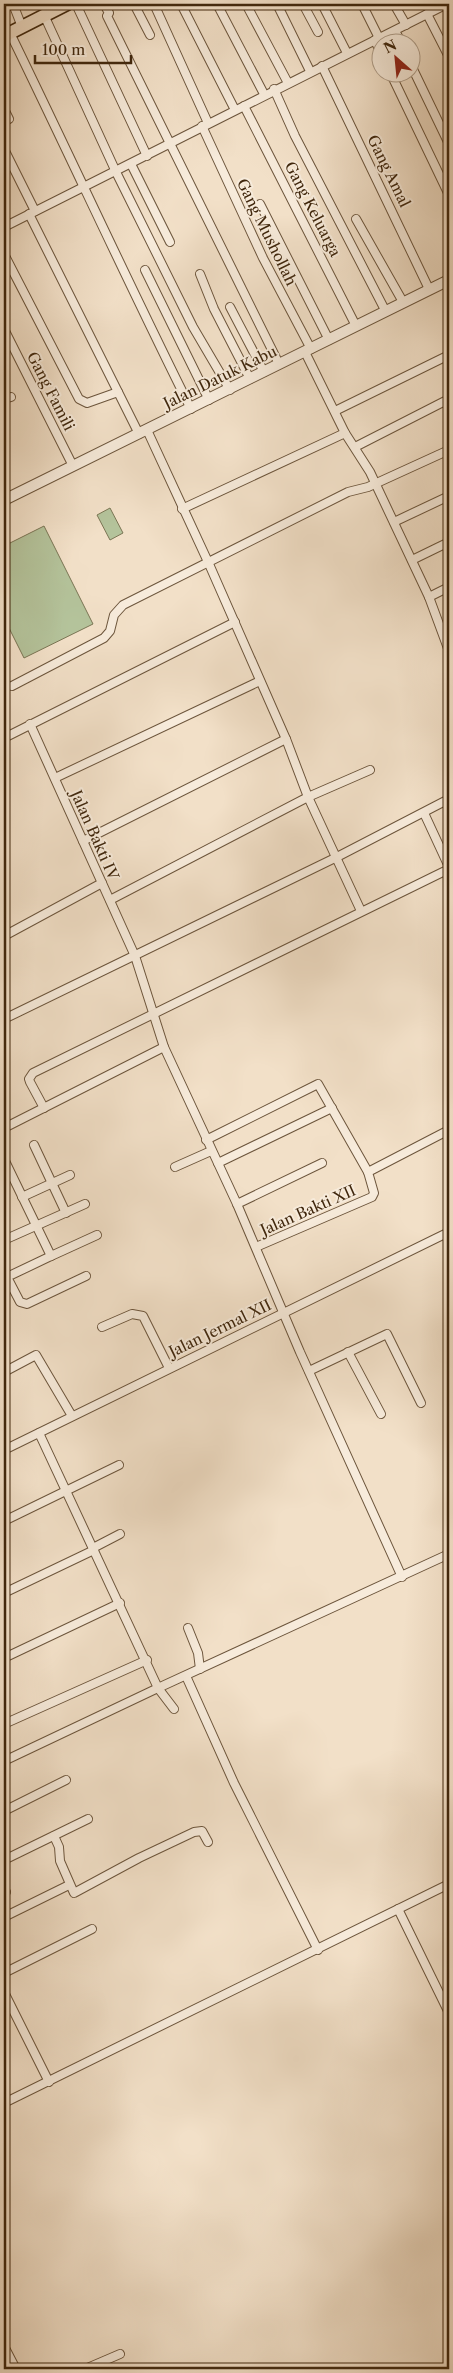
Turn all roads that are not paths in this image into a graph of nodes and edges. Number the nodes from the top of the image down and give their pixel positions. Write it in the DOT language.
graph roads {
  1 [pos="14,4"];
  2 [pos="67,4"];
  3 [pos="76,4"];
  4 [pos="104,4"];
  5 [pos="134,4"];
  6 [pos="154,4"];
  7 [pos="180,4"];
  8 [pos="217,4"];
  9 [pos="246,4"];
  10 [pos="277,4"];
  11 [pos="303,4"];
  12 [pos="322,4"];
  13 [pos="362,4"];
  14 [pos="394,4"];
  15 [pos="447,4"];
  16 [pos="50,10"];
  17 [pos="427,14"];
  18 [pos="406,25"];
  19 [pos="395,30"];
  20 [pos="12,32"];
  21 [pos="318,32"];
  22 [pos="374,32"];
  23 [pos="391,32"];
  24 [pos="150,35"];
  25 [pos="370,42"];
  26 [pos="347,53"];
  27 [pos="449,57"];
  28 [pos="322,66"];
  29 [pos="310,71"];
  30 [pos="395,82"];
  31 [pos="419,82"];
  32 [pos="288,83"];
  33 [pos="274,89"];
  34 [pos="264,94"];
  35 [pos="244,106"];
  36 [pos="4,109"];
  37 [pos="235,110"];
  38 [pos="9,119"];
  39 [pos="205,124"];
  40 [pos="168,143"];
  41 [pos="449,144"];
  42 [pos="4,149"];
  43 [pos="146,156"];
  44 [pos="131,164"];
  45 [pos="116,172"];
  46 [pos="85,186"];
  47 [pos="449,195"];
  48 [pos="260,204"];
  49 [pos="32,212"];
  50 [pos="356,219"];
  51 [pos="4,226"];
  52 [pos="170,242"];
  53 [pos="4,254"];
  54 [pos="145,270"];
  55 [pos="200,274"];
  56 [pos="449,280"];
  57 [pos="429,289"];
  58 [pos="403,302"];
  59 [pos="230,307"];
  60 [pos="385,310"];
  61 [pos="356,326"];
  62 [pos="4,329"];
  63 [pos="329,340"];
  64 [pos="308,355"];
  65 [pos="449,355"];
  66 [pos="279,364"];
  67 [pos="264,372"];
  68 [pos="250,379"];
  69 [pos="230,390"];
  70 [pos="118,392"];
  71 [pos="209,400"];
  72 [pos="449,400"];
  73 [pos="191,409"];
  74 [pos="335,411"];
  75 [pos="143,432"];
  76 [pos="345,433"];
  77 [pos="355,448"];
  78 [pos="449,450"];
  79 [pos="73,466"];
  80 [pos="375,483"];
  81 [pos="449,496"];
  82 [pos="4,500"];
  83 [pos="182,509"];
  84 [pos="394,522"];
  85 [pos="449,542"];
  86 [pos="412,560"];
  87 [pos="209,564"];
  88 [pos="449,587"];
  89 [pos="429,597"];
  90 [pos="235,622"];
  91 [pos="449,651"];
  92 [pos="260,681"];
  93 [pos="12,686"];
  94 [pos="30,724"];
  95 [pos="4,738"];
  96 [pos="286,739"];
  97 [pos="370,770"];
  98 [pos="55,778"];
  99 [pos="308,797"];
  100 [pos="449,799"];
  101 [pos="424,813"];
  102 [pos="83,841"];
  103 [pos="335,858"];
  104 [pos="449,868"];
  105 [pos="102,883"];
  106 [pos="110,900"];
  107 [pos="361,911"];
  108 [pos="4,936"];
  109 [pos="135,956"];
  110 [pos="154,1013"];
  111 [pos="4,1019"];
  112 [pos="164,1046"];
  113 [pos="44,1108"];
  114 [pos="332,1108"];
  115 [pos="4,1128"];
  116 [pos="449,1130"];
  117 [pos="206,1140"];
  118 [pos="34,1145"];
  119 [pos="211,1152"];
  120 [pos="4,1159"];
  121 [pos="322,1162"];
  122 [pos="218,1163"];
  123 [pos="174,1167"];
  124 [pos="368,1172"];
  125 [pos="70,1175"];
  126 [pos="52,1183"];
  127 [pos="22,1197"];
  128 [pos="86,1204"];
  129 [pos="237,1204"];
  130 [pos="66,1213"];
  131 [pos="36,1226"];
  132 [pos="449,1232"];
  133 [pos="97,1235"];
  134 [pos="4,1240"];
  135 [pos="256,1247"];
  136 [pos="51,1256"];
  137 [pos="86,1276"];
  138 [pos="284,1313"];
  139 [pos="102,1326"];
  140 [pos="348,1352"];
  141 [pos="170,1368"];
  142 [pos="309,1371"];
  143 [pos="4,1372"];
  144 [pos="421,1403"];
  145 [pos="381,1414"];
  146 [pos="72,1416"];
  147 [pos="39,1433"];
  148 [pos="4,1450"];
  149 [pos="119,1465"];
  150 [pos="67,1490"];
  151 [pos="4,1521"];
  152 [pos="120,1534"];
  153 [pos="94,1549"];
  154 [pos="449,1554"];
  155 [pos="402,1577"];
  156 [pos="4,1593"];
  157 [pos="120,1603"];
  158 [pos="188,1628"];
  159 [pos="4,1658"];
  160 [pos="147,1660"];
  161 [pos="200,1669"];
  162 [pos="186,1676"];
  163 [pos="158,1688"];
  164 [pos="174,1709"];
  165 [pos="4,1724"];
  166 [pos="4,1761"];
  167 [pos="66,1780"];
  168 [pos="4,1810"];
  169 [pos="88,1819"];
  170 [pos="54,1836"];
  171 [pos="208,1842"];
  172 [pos="4,1860"];
  173 [pos="449,1884"];
  174 [pos="69,1885"];
  175 [pos="398,1910"];
  176 [pos="4,1917"];
  177 [pos="92,1929"];
  178 [pos="318,1950"];
  179 [pos="4,1973"];
  180 [pos="4,1992"];
  181 [pos="449,2013"];
  182 [pos="49,2082"];
  183 [pos="4,2104"];
  184 [pos="4,2346"];
  185 [pos="120,2354"];
  186 [pos="16,2369"];
  187 [pos="85,2369"];
  1 -- 20 [label="street"];
  2 -- 16 [label="main road"];
  3 -- 43 [label="street"];
  4 -- 40 [label="street"];
  5 -- 24 [label="street"];
  6 -- 39 [label="street, Gang Mushollah"];
  7 -- 37 [label="street"];
  8 -- 34 [label="street"];
  9 -- 32 [label="street"];
  10 -- 29 [label="street"];
  11 -- 21 [label="street"];
  12 -- 26 [label="street"];
  13 -- 22 [label="street"];
  14 -- 18 [label="street"];
  15 -- 17 [label="street"];
  16 -- 20 [label="main road"];
  16 -- 45 [label="street"];
  17 -- 18 [label="street"];
  17 -- 27 [label="street"];
  18 -- 19 [label="street"];
  19 -- 23 [label="street"];
  20 -- 46 [label="street"];
  25 -- 26 [label="street"];
  26 -- 28 [label="street"];
  28 -- 29 [label="street"];
  28 -- 57 [label="street, Gang Amal"];
  29 -- 32 [label="street"];
  30 -- 47 [label="street"];
  31 -- 41 [label="street"];
  32 -- 33 [label="street"];
  33 -- 34 [label="street"];
  33 -- 60 [label="street"];
  34 -- 35 [label="street"];
  35 -- 37 [label="street"];
  35 -- 61 [label="street, Gang Keluarga"];
  36 -- 38 [label="street"];
  37 -- 39 [label="street"];
  39 -- 40 [label="street"];
  39 -- 64 [label="street, Gang Mushollah"];
  40 -- 43 [label="street"];
  40 -- 66 [label="street"];
  42 -- 49 [label="street"];
  43 -- 44 [label="street"];
  44 -- 45 [label="street"];
  44 -- 52 [label="street"];
  45 -- 46 [label="street"];
  45 -- 69 [label="street"];
  46 -- 49 [label="street"];
  46 -- 73 [label="street"];
  48 -- 63 [label="street"];
  49 -- 51 [label="street"];
  49 -- 70 [label="street"];
  50 -- 58 [label="street"];
  53 -- 70 [label="street"];
  54 -- 71 [label="street"];
  55 -- 68 [label="street"];
  56 -- 57 [label="street, Jalan Datuk Kabu"];
  57 -- 58 [label="street, Jalan Datuk Kabu"];
  58 -- 60 [label="street, Jalan Datuk Kabu"];
  59 -- 67 [label="street"];
  60 -- 61 [label="street, Jalan Datuk Kabu"];
  61 -- 63 [label="street, Jalan Datuk Kabu"];
  62 -- 79 [label="street, Gang Famili"];
  63 -- 64 [label="street, Jalan Datuk Kabu"];
  64 -- 66 [label="street, Jalan Datuk Kabu"];
  64 -- 74 [label="street, Gang Mushollah"];
  65 -- 74 [label="street"];
  66 -- 67 [label="street, Jalan Datuk Kabu"];
  67 -- 68 [label="street, Jalan Datuk Kabu"];
  68 -- 69 [label="street, Jalan Datuk Kabu"];
  69 -- 71 [label="street, Jalan Datuk Kabu"];
  70 -- 75 [label="street"];
  71 -- 73 [label="street, Jalan Datuk Kabu"];
  72 -- 77 [label="street"];
  73 -- 75 [label="street, Jalan Datuk Kabu"];
  74 -- 76 [label="street, Gang Mushollah"];
  75 -- 79 [label="street, Jalan Datuk Kabu"];
  75 -- 83 [label="street"];
  76 -- 77 [label="street, Gang Mushollah"];
  76 -- 83 [label="street"];
  77 -- 80 [label="street, Gang Mushollah"];
  78 -- 80 [label="street"];
  79 -- 82 [label="street, Jalan Datuk Kabu"];
  80 -- 84 [label="street, Gang Mushollah"];
  80 -- 87 [label="street"];
  81 -- 84 [label="street"];
  83 -- 87 [label="street"];
  84 -- 86 [label="street, Gang Mushollah"];
  85 -- 86 [label="street"];
  86 -- 89 [label="street, Gang Mushollah"];
  87 -- 90 [label="street"];
  87 -- 93 [label="street"];
  88 -- 89 [label="street"];
  89 -- 91 [label="street, Gang Mushollah"];
  90 -- 92 [label="street"];
  90 -- 94 [label="street"];
  92 -- 96 [label="street"];
  92 -- 98 [label="street"];
  94 -- 95 [label="street"];
  94 -- 98 [label="street, Jalan Bakti IV"];
  96 -- 99 [label="street"];
  96 -- 102 [label="street"];
  97 -- 99 [label="street"];
  98 -- 102 [label="street, Jalan Bakti IV"];
  99 -- 103 [label="street"];
  99 -- 106 [label="street"];
  100 -- 101 [label="street"];
  101 -- 103 [label="street"];
  101 -- 104 [label="street"];
  102 -- 105 [label="street, Jalan Bakti IV"];
  103 -- 107 [label="street"];
  103 -- 109 [label="street"];
  104 -- 107 [label="street"];
  105 -- 106 [label="street, Jalan Bakti IV"];
  105 -- 108 [label="street"];
  106 -- 109 [label="street, Jalan Bakti IV"];
  107 -- 110 [label="street"];
  109 -- 110 [label="street, Jalan Bakti IV"];
  109 -- 111 [label="street"];
  110 -- 112 [label="street, Jalan Bakti IV"];
  110 -- 113 [label="street"];
  112 -- 113 [label="street"];
  112 -- 117 [label="street, Jalan Bakti IV"];
  113 -- 115 [label="street"];
  114 -- 117 [label="street"];
  114 -- 122 [label="street"];
  114 -- 124 [label="street"];
  116 -- 124 [label="street, Jalan Bakti XII"];
  117 -- 119 [label="street, Jalan Bakti IV"];
  118 -- 126 [label="street"];
  119 -- 122 [label="street, Jalan Bakti IV"];
  119 -- 123 [label="street"];
  120 -- 127 [label="street"];
  121 -- 129 [label="street"];
  122 -- 129 [label="street, Jalan Bakti IV"];
  124 -- 135 [label="street, Jalan Bakti XII"];
  125 -- 126 [label="street"];
  126 -- 127 [label="street"];
  126 -- 130 [label="street"];
  127 -- 131 [label="street"];
  128 -- 130 [label="street"];
  129 -- 135 [label="street, Jalan Bakti IV"];
  130 -- 131 [label="street"];
  131 -- 134 [label="street"];
  131 -- 136 [label="street"];
  132 -- 138 [label="street, Jalan Jermal XII"];
  133 -- 136 [label="street"];
  135 -- 138 [label="street, Jalan Bakti IV"];
  136 -- 137 [label="street"];
  138 -- 141 [label="street, Jalan Jermal XII"];
  138 -- 142 [label="street, Jalan Bakti IV"];
  139 -- 141 [label="street"];
  140 -- 142 [label="street"];
  140 -- 144 [label="street"];
  140 -- 145 [label="street"];
  141 -- 146 [label="street, Jalan Jermal XII"];
  142 -- 155 [label="street, Jalan Bakti IV"];
  143 -- 146 [label="street"];
  146 -- 147 [label="street, Jalan Jermal XII"];
  147 -- 148 [label="street, Jalan Jermal XII"];
  147 -- 150 [label="street"];
  149 -- 150 [label="street"];
  150 -- 151 [label="street"];
  150 -- 153 [label="street"];
  152 -- 153 [label="street"];
  153 -- 156 [label="street"];
  153 -- 157 [label="street"];
  154 -- 155 [label="street"];
  155 -- 161 [label="street"];
  157 -- 159 [label="street"];
  157 -- 160 [label="street"];
  158 -- 161 [label="street"];
  160 -- 163 [label="street"];
  160 -- 165 [label="street"];
  161 -- 162 [label="street"];
  162 -- 163 [label="street"];
  162 -- 178 [label="street"];
  163 -- 164 [label="street"];
  163 -- 166 [label="street"];
  167 -- 168 [label="street"];
  169 -- 170 [label="street"];
  170 -- 172 [label="street"];
  170 -- 174 [label="street"];
  171 -- 174 [label="street"];
  173 -- 175 [label="street"];
  174 -- 176 [label="street"];
  175 -- 178 [label="street"];
  175 -- 181 [label="street"];
  177 -- 179 [label="street"];
  178 -- 182 [label="street"];
  180 -- 182 [label="street"];
  182 -- 183 [label="street"];
  184 -- 186 [label="street"];
  185 -- 187 [label="street"];
}
